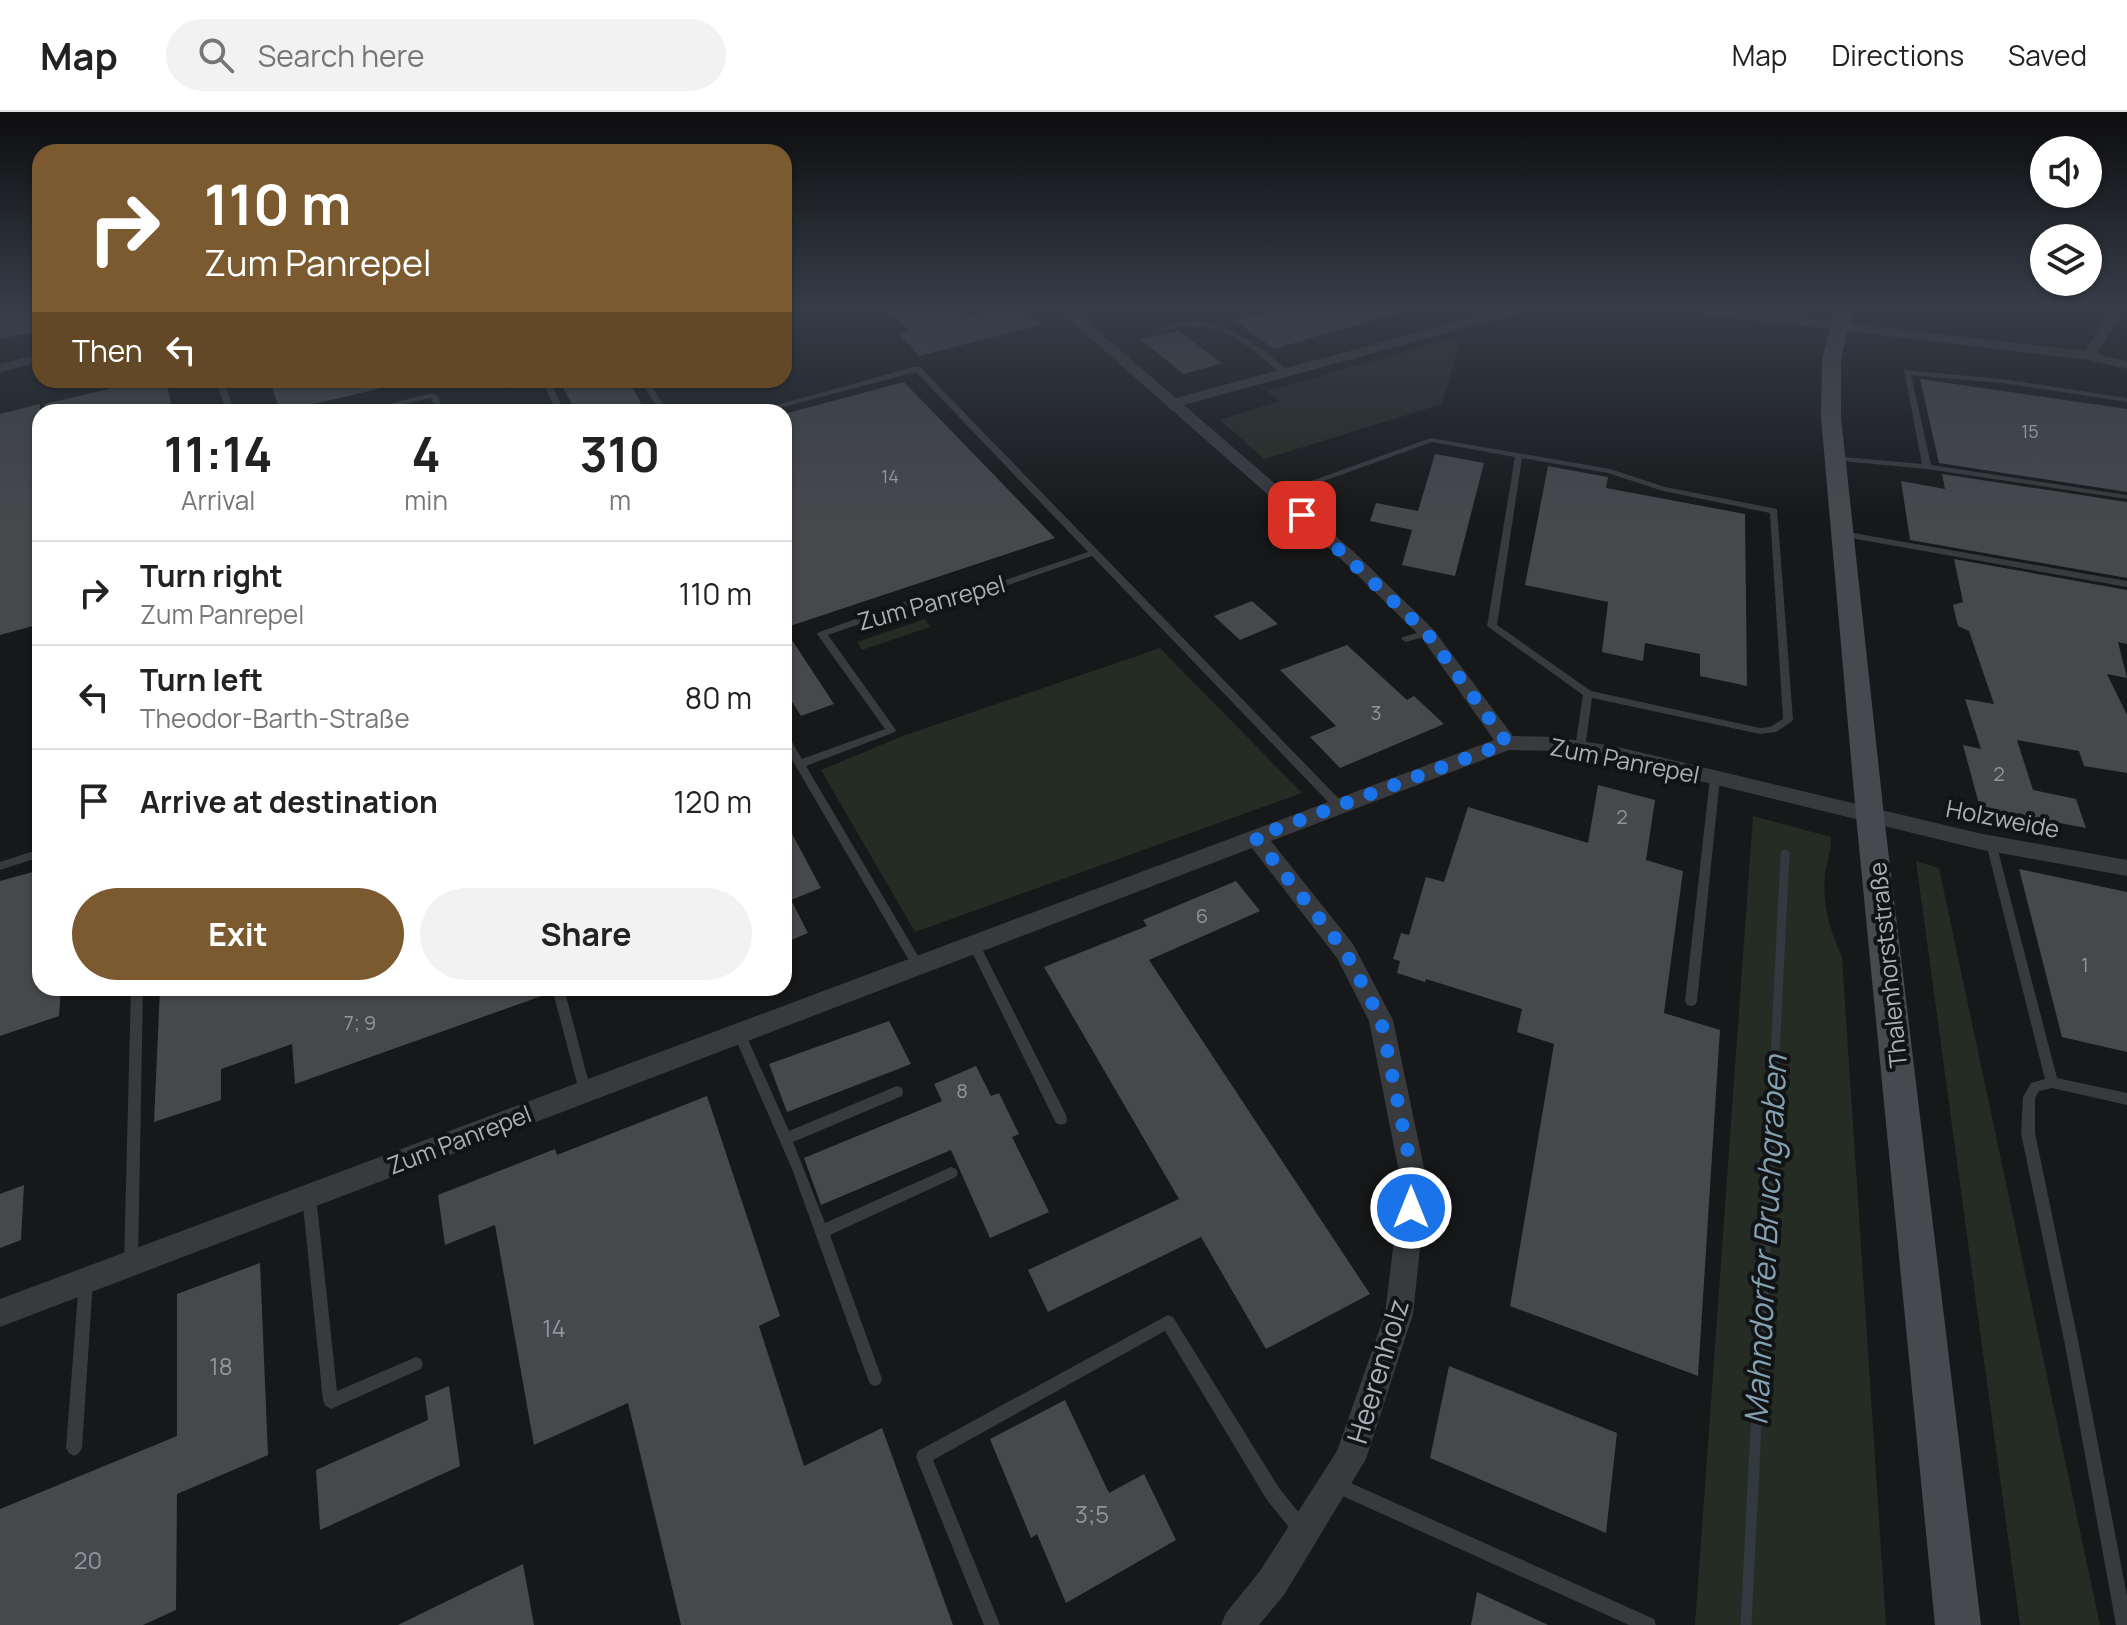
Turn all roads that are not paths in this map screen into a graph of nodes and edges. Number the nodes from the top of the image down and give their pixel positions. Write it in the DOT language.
graph roads {
  1 [pos="888,377"];
  2 [pos="924,377"];
  3 [pos="1145,377"];
  4 [pos="1273,377"];
  5 [pos="1829,377"];
  6 [pos="1908,377"];
  7 [pos="1956,377"];
  8 [pos="2127,400"];
  9 [pos="1176,403"];
  10 [pos="400,404"];
  11 [pos="437,404"];
  12 [pos="785,404"];
  13 [pos="1519,455"];
  14 [pos="1834,458"];
  15 [pos="1927,467"];
  16 [pos="1279,494"];
  17 [pos="2127,497"];
  18 [pos="1842,534"];
  19 [pos="1094,553"];
  20 [pos="2127,584"];
  21 [pos="1427,633"];
  22 [pos="1406,639"];
  23 [pos="1588,694"];
  24 [pos="1507,743"];
  25 [pos="1580,748"];
  26 [pos="792,750"];
  27 [pos="800,764"];
  28 [pos="1715,778"];
  29 [pos="1338,805"];
  30 [pos="1870,816"];
  31 [pos="1255,837"];
  32 [pos="1991,843"];
  33 [pos="32,856"];
  34 [pos="0,866"];
  35 [pos="2127,868"];
  36 [pos="974,944"];
  37 [pos="918,966"];
  38 [pos="137,996"];
  39 [pos="560,996"];
  40 [pos="1691,1001"];
  41 [pos="739,1033"];
  42 [pos="2052,1082"];
  43 [pos="585,1091"];
  44 [pos="897,1092"];
  45 [pos="2127,1099"];
  46 [pos="1061,1119"];
  47 [pos="785,1139"];
  48 [pos="951,1173"];
  49 [pos="309,1195"];
  50 [pos="821,1232"];
  51 [pos="131,1262"];
  52 [pos="86,1280"];
  53 [pos="0,1313"];
  54 [pos="416,1364"];
  55 [pos="875,1379"];
  56 [pos="74,1448"];
  57 [pos="1335,1484"];
  58 [pos="1304,1532"];
  59 [pos="992,1625"];
  60 [pos="1238,1625"];
  61 [pos="1648,1625"];
  62 [pos="1958,1625"];
  63 [pos="2124,1625"];
  1 -- 12 [label="lane"];
  2 -- 19 [label="lane"];
  3 -- 9 [label="street"];
  4 -- 9 [label="street"];
  5 -- 14 [label="main road, Thalenhorststraße"];
  6 -- 15 [label="lane"];
  7 -- 8 [label="lane"];
  9 -- 16 [label="street"];
  10 -- 11 [label="lane"];
  13 -- 16 [label="lane"];
  13 -- 23 [label="lane"];
  13 -- 23 [label="lane"];
  14 -- 15 [label="lane"];
  14 -- 18 [label="main road, Thalenhorststraße"];
  15 -- 17 [label="lane"];
  16 -- 21 [label="street"];
  18 -- 20 [label="lane"];
  18 -- 30 [label="main road, Thalenhorststraße"];
  19 -- 27 [label="lane, Zum Panrepel"];
  19 -- 29 [label="lane"];
  21 -- 22 [label="lane"];
  21 -- 24 [label="street"];
  23 -- 25 [label="lane"];
  24 -- 25 [label="street, Zum Panrepel"];
  24 -- 29 [label="street, Zum Panrepel"];
  25 -- 28 [label="street, Zum Panrepel"];
  26 -- 27 [label="lane"];
  27 -- 37 [label="lane"];
  28 -- 30 [label="street, Zum Panrepel"];
  28 -- 40 [label="lane"];
  29 -- 31 [label="street, Zum Panrepel"];
  30 -- 32 [label="street, Holzweide"];
  30 -- 62 [label="main road, Thalenhorststraße"];
  31 -- 36 [label="street, Zum Panrepel"];
  31 -- 57 [label="street, Heerenholz"];
  32 -- 35 [label="street, Holzweide"];
  32 -- 42 [label="lane"];
  33 -- 34 [label="lane"];
  36 -- 37 [label="street, Zum Panrepel"];
  36 -- 46 [label="lane"];
  37 -- 41 [label="street, Zum Panrepel"];
  38 -- 51 [label="lane"];
  39 -- 43 [label="lane"];
  41 -- 43 [label="street, Zum Panrepel"];
  41 -- 47 [label="lane"];
  42 -- 45 [label="lane"];
  42 -- 63 [label="lane"];
  43 -- 49 [label="street, Zum Panrepel"];
  44 -- 47 [label="lane"];
  47 -- 50 [label="lane"];
  48 -- 50 [label="lane"];
  49 -- 51 [label="street, Zum Panrepel"];
  49 -- 54 [label="lane"];
  50 -- 55 [label="lane"];
  51 -- 52 [label="street, Zum Panrepel"];
  52 -- 53 [label="street, Zum Panrepel"];
  52 -- 56 [label="lane"];
  57 -- 58 [label="street, Heerenholz"];
  57 -- 61 [label="lane"];
  58 -- 59 [label="lane"];
  58 -- 60 [label="street, Heerenholz"];
}
